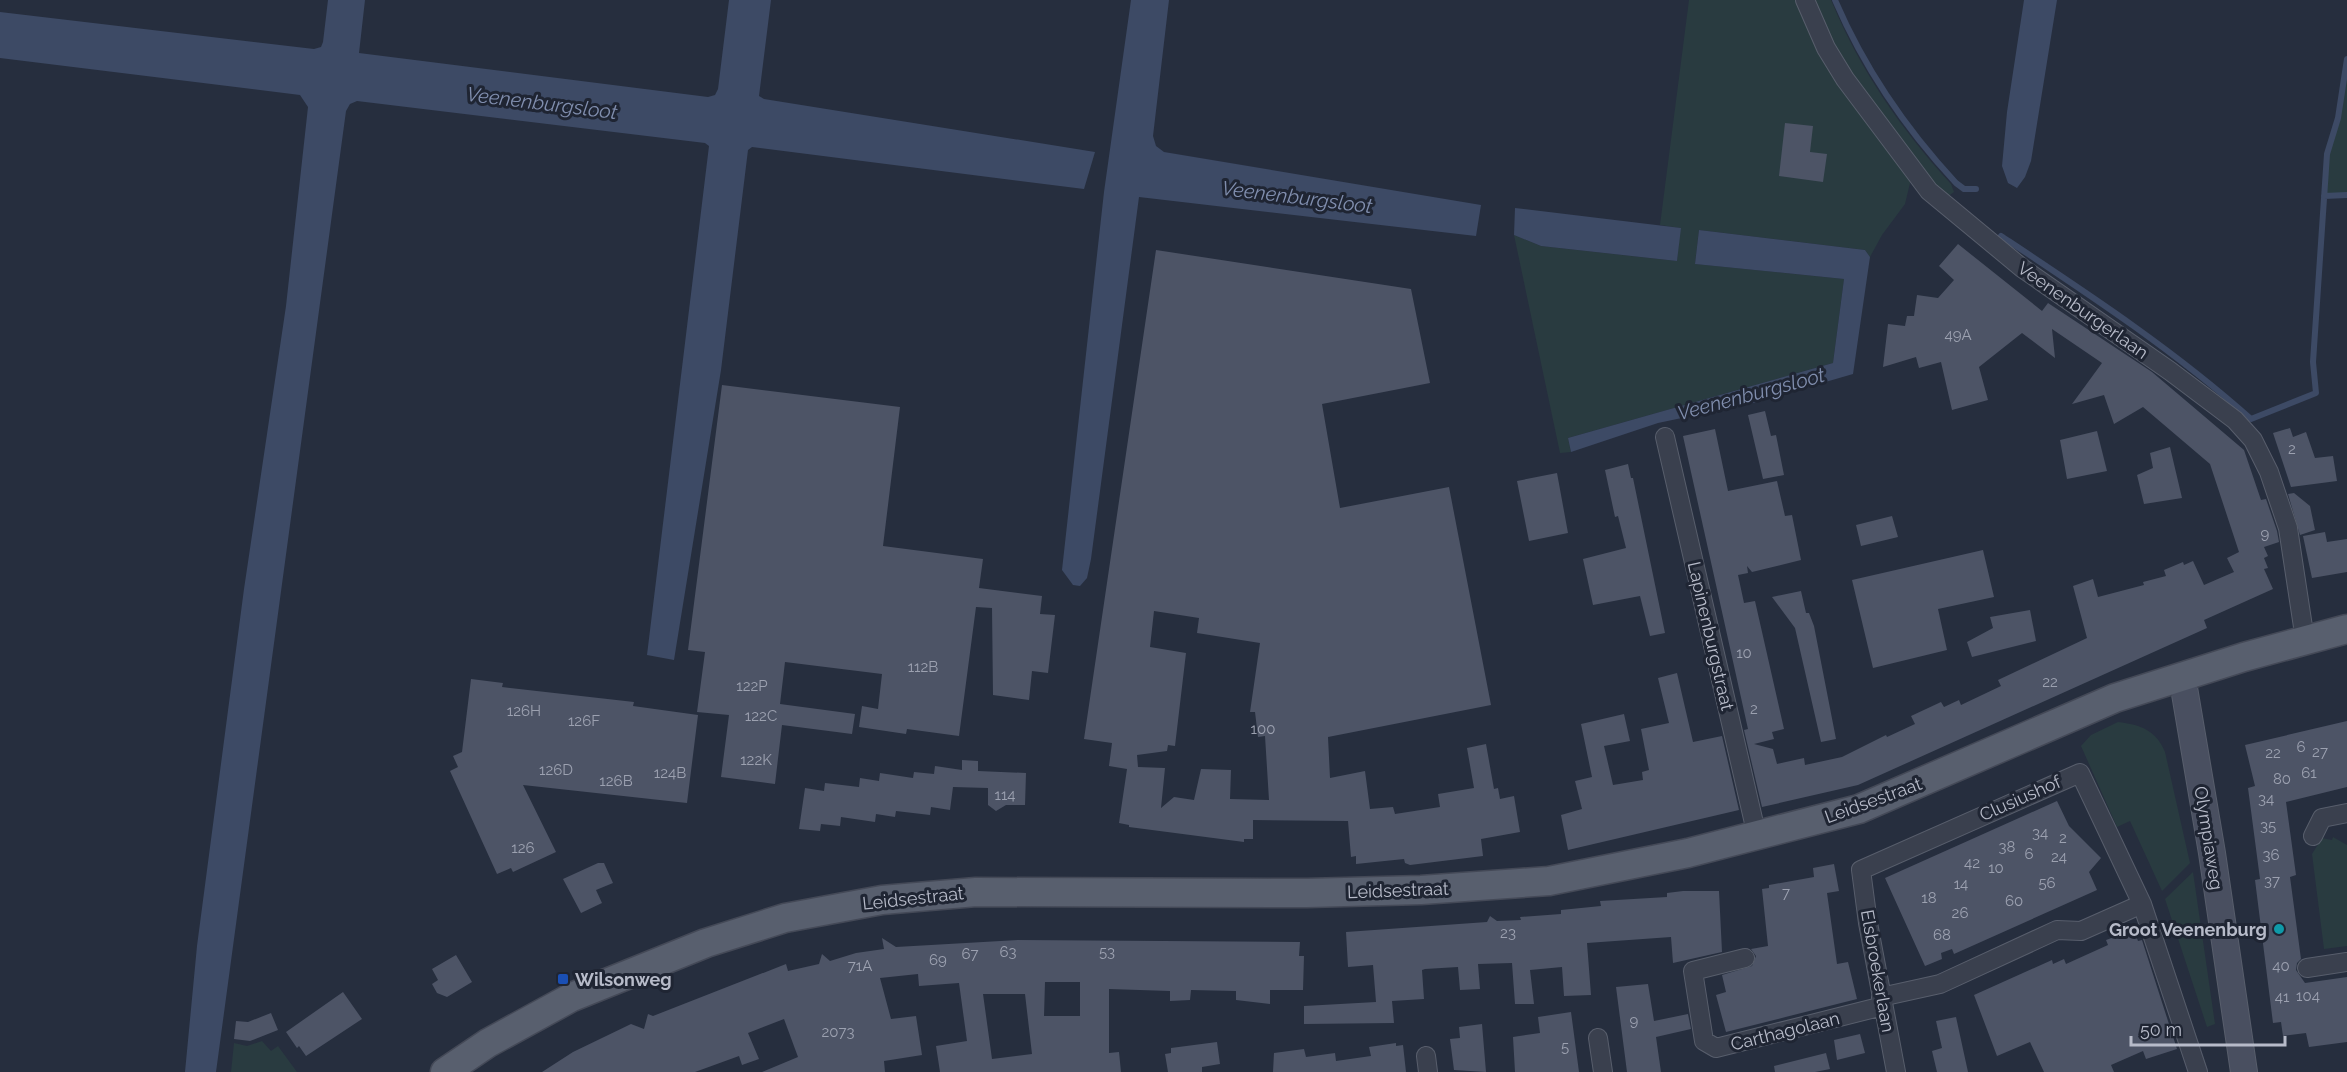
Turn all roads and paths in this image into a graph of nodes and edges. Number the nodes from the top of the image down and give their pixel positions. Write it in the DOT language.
graph roads {
  1 [pos="1805,0"];
  2 [pos="1665,437"];
  3 [pos="2347,629"];
  4 [pos="2305,640"];
  5 [pos="2182,676"];
  6 [pos="2347,813"];
  7 [pos="1757,836"];
  8 [pos="2313,836"];
  9 [pos="1861,870"];
  10 [pos="2142,904"];
  11 [pos="1745,958"];
  12 [pos="2347,962"];
  13 [pos="2307,968"];
  14 [pos="1882,1001"];
  15 [pos="1598,1038"];
  16 [pos="445,1072"];
  17 [pos="1603,1072"];
  18 [pos="1896,1072"];
  19 [pos="2198,1072"];
  20 [pos="2244,1072"];
  1 -- 4 [label="street, Veenenburgerlaan"];
  2 -- 7 [label="street, Lapinenburgstraat"];
  3 -- 4 [label="main road, Leidsestraat"];
  4 -- 5 [label="main road, Leidsestraat"];
  5 -- 7 [label="main road, Leidsestraat"];
  5 -- 20 [label="main road, Olympiaweg"];
  6 -- 8 [label="street"];
  7 -- 16 [label="main road, Leidsestraat"];
  9 -- 10 [label="street, Clusiushof"];
  9 -- 14 [label="street, Elsbroekerlaan"];
  10 -- 14 [label="street"];
  10 -- 19 [label="street, Clusiushof"];
  11 -- 14 [label="street, Carthagolaan"];
  12 -- 13 [label="street"];
  14 -- 18 [label="street, Elsbroekerlaan"];
  15 -- 17 [label="street"];
}
